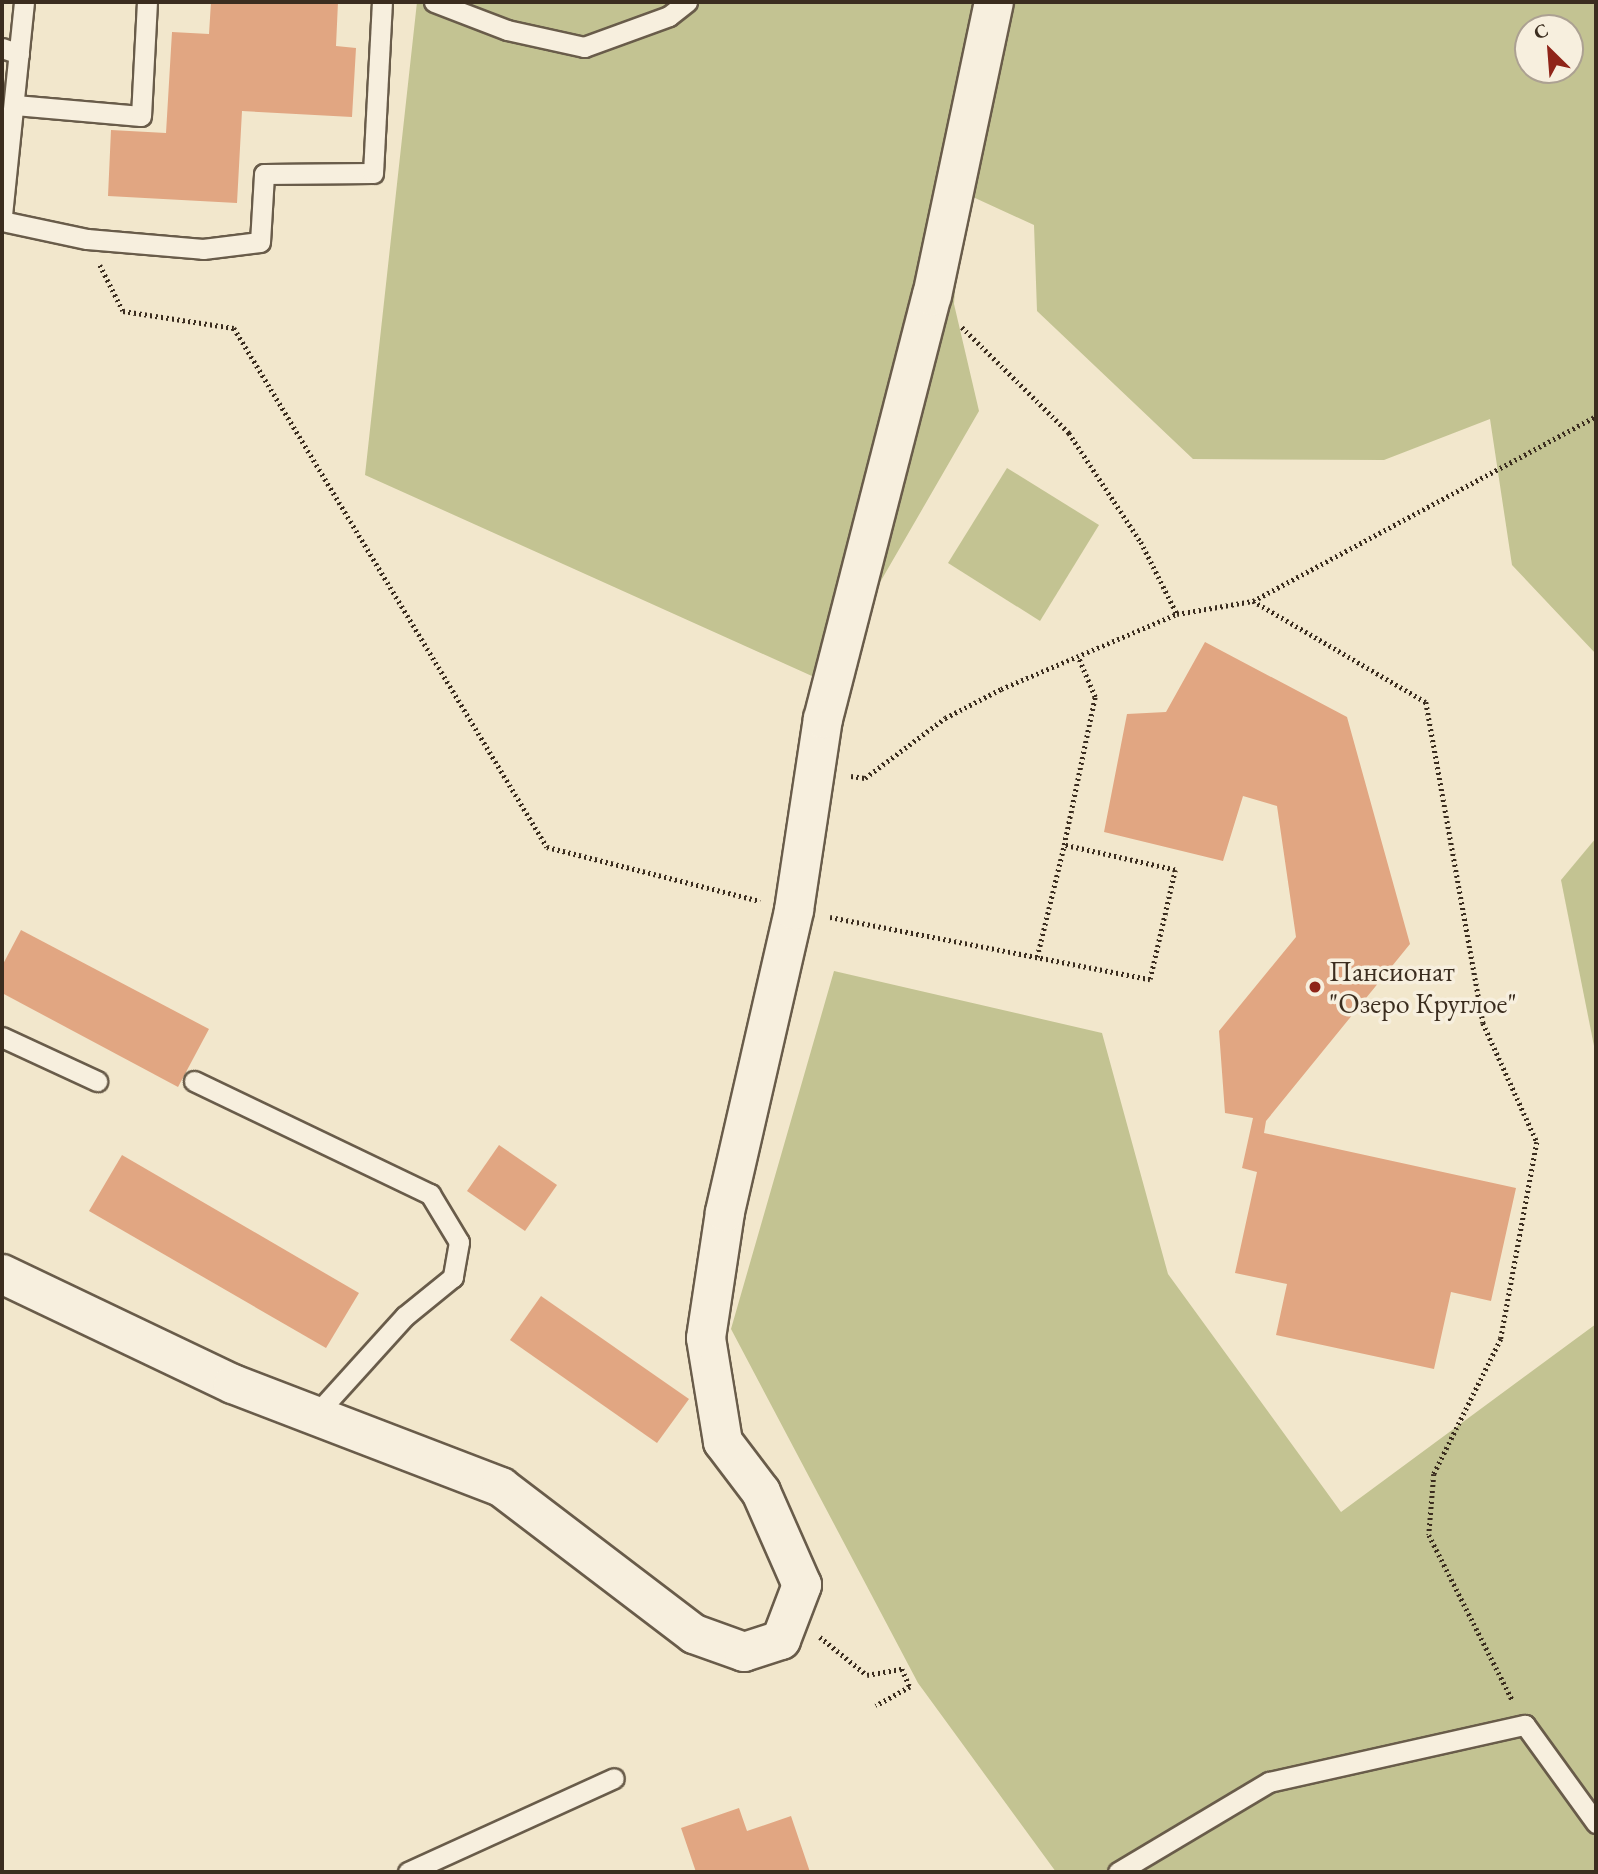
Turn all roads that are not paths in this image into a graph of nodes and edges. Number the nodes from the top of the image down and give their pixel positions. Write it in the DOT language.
graph roads {
  1 [pos="24,2"];
  2 [pos="147,2"];
  3 [pos="382,2"];
  4 [pos="433,2"];
  5 [pos="687,2"];
  6 [pos="994,2"];
  7 [pos="11,51"];
  8 [pos="15,105"];
  9 [pos="2,215"];
  10 [pos="2,220"];
  11 [pos="2,1037"];
  12 [pos="97,1081"];
  13 [pos="194,1081"];
  14 [pos="2,1274"];
  15 [pos="316,1414"];
  16 [pos="614,1778"];
  17 [pos="1596,1823"];
  18 [pos="408,1872"];
  19 [pos="1118,1872"];
  1 -- 7 [label="lane"];
  2 -- 8 [label="lane"];
  3 -- 10 [label="lane"];
  4 -- 5 [label="lane"];
  6 -- 15 [label="street"];
  7 -- 8 [label="lane"];
  8 -- 9 [label="lane"];
  11 -- 12 [label="lane"];
  13 -- 15 [label="lane"];
  14 -- 15 [label="street"];
  16 -- 18 [label="lane"];
  17 -- 19 [label="lane"];
}
